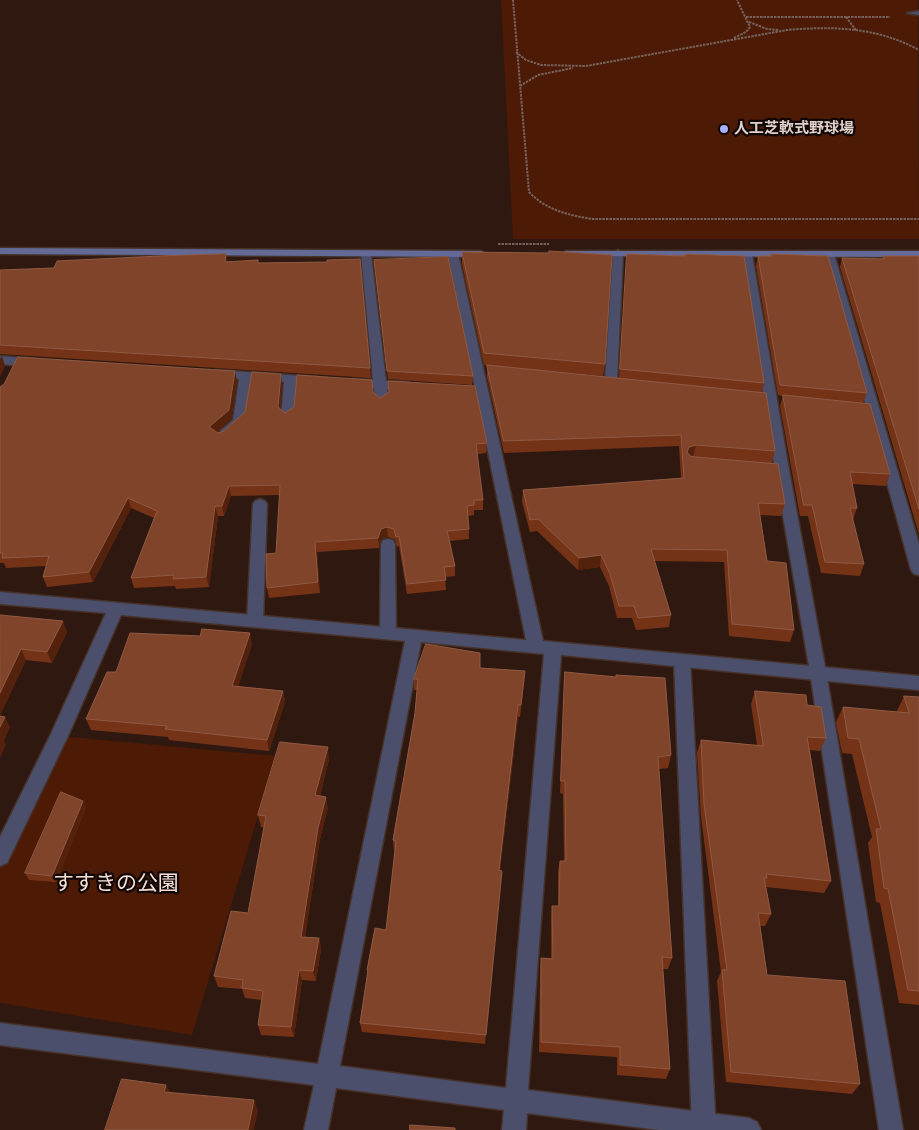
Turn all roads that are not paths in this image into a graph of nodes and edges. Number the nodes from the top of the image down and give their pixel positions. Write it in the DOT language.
graph roads {
  1 [pos="0,251"];
  2 [pos="618,253"];
  3 [pos="366,254"];
  4 [pos="453,254"];
  5 [pos="492,254"];
  6 [pos="560,254"];
  7 [pos="747,254"];
  8 [pos="829,254"];
  9 [pos="919,254"];
  10 [pos="0,360"];
  11 [pos="16,362"];
  12 [pos="45,363"];
  13 [pos="208,374"];
  14 [pos="246,376"];
  15 [pos="8,377"];
  16 [pos="291,379"];
  17 [pos="611,382"];
  18 [pos="381,385"];
  19 [pos="417,387"];
  20 [pos="382,402"];
  21 [pos="855,408"];
  22 [pos="874,410"];
  23 [pos="287,417"];
  24 [pos="220,437"];
  25 [pos="260,504"];
  26 [pos="388,544"];
  27 [pos="919,570"];
  28 [pos="0,598"];
  29 [pos="116,608"];
  30 [pos="255,621"];
  31 [pos="388,633"];
  32 [pos="414,636"];
  33 [pos="545,648"];
  34 [pos="682,660"];
  35 [pos="818,672"];
  36 [pos="919,683"];
  37 [pos="6,832"];
  38 [pos="0,857"];
  39 [pos="0,1034"];
  40 [pos="326,1076"];
  41 [pos="516,1100"];
  42 [pos="704,1127"];
  43 [pos="316,1130"];
  44 [pos="514,1130"];
  45 [pos="749,1130"];
  46 [pos="891,1130"];
  1 -- 3 [label="street"];
  2 -- 6 [label="street"];
  2 -- 7 [label="street"];
  2 -- 17 [label="street"];
  3 -- 4 [label="street"];
  3 -- 18 [label="street"];
  4 -- 5 [label="street"];
  4 -- 33 [label="street"];
  7 -- 8 [label="street"];
  7 -- 35 [label="street"];
  8 -- 9 [label="street"];
  8 -- 22 [label="street"];
  10 -- 11 [label="street"];
  11 -- 12 [label="street"];
  11 -- 15 [label="street"];
  13 -- 14 [label="street"];
  14 -- 16 [label="street"];
  14 -- 24 [label="street"];
  16 -- 18 [label="street"];
  16 -- 23 [label="street"];
  18 -- 19 [label="street"];
  18 -- 20 [label="street"];
  21 -- 22 [label="street"];
  22 -- 27 [label="street"];
  25 -- 30 [label="street"];
  26 -- 31 [label="street"];
  28 -- 29 [label="street"];
  29 -- 30 [label="street"];
  29 -- 37 [label="street"];
  30 -- 31 [label="street"];
  31 -- 32 [label="street"];
  32 -- 33 [label="street"];
  32 -- 40 [label="street"];
  33 -- 34 [label="street"];
  33 -- 41 [label="street"];
  34 -- 35 [label="street"];
  34 -- 42 [label="street"];
  35 -- 36 [label="street"];
  35 -- 46 [label="street"];
  37 -- 38 [label="street"];
  39 -- 40 [label="street"];
  40 -- 41 [label="street"];
  40 -- 43 [label="street"];
  41 -- 42 [label="street"];
  41 -- 44 [label="street"];
  42 -- 45 [label="street"];
}
